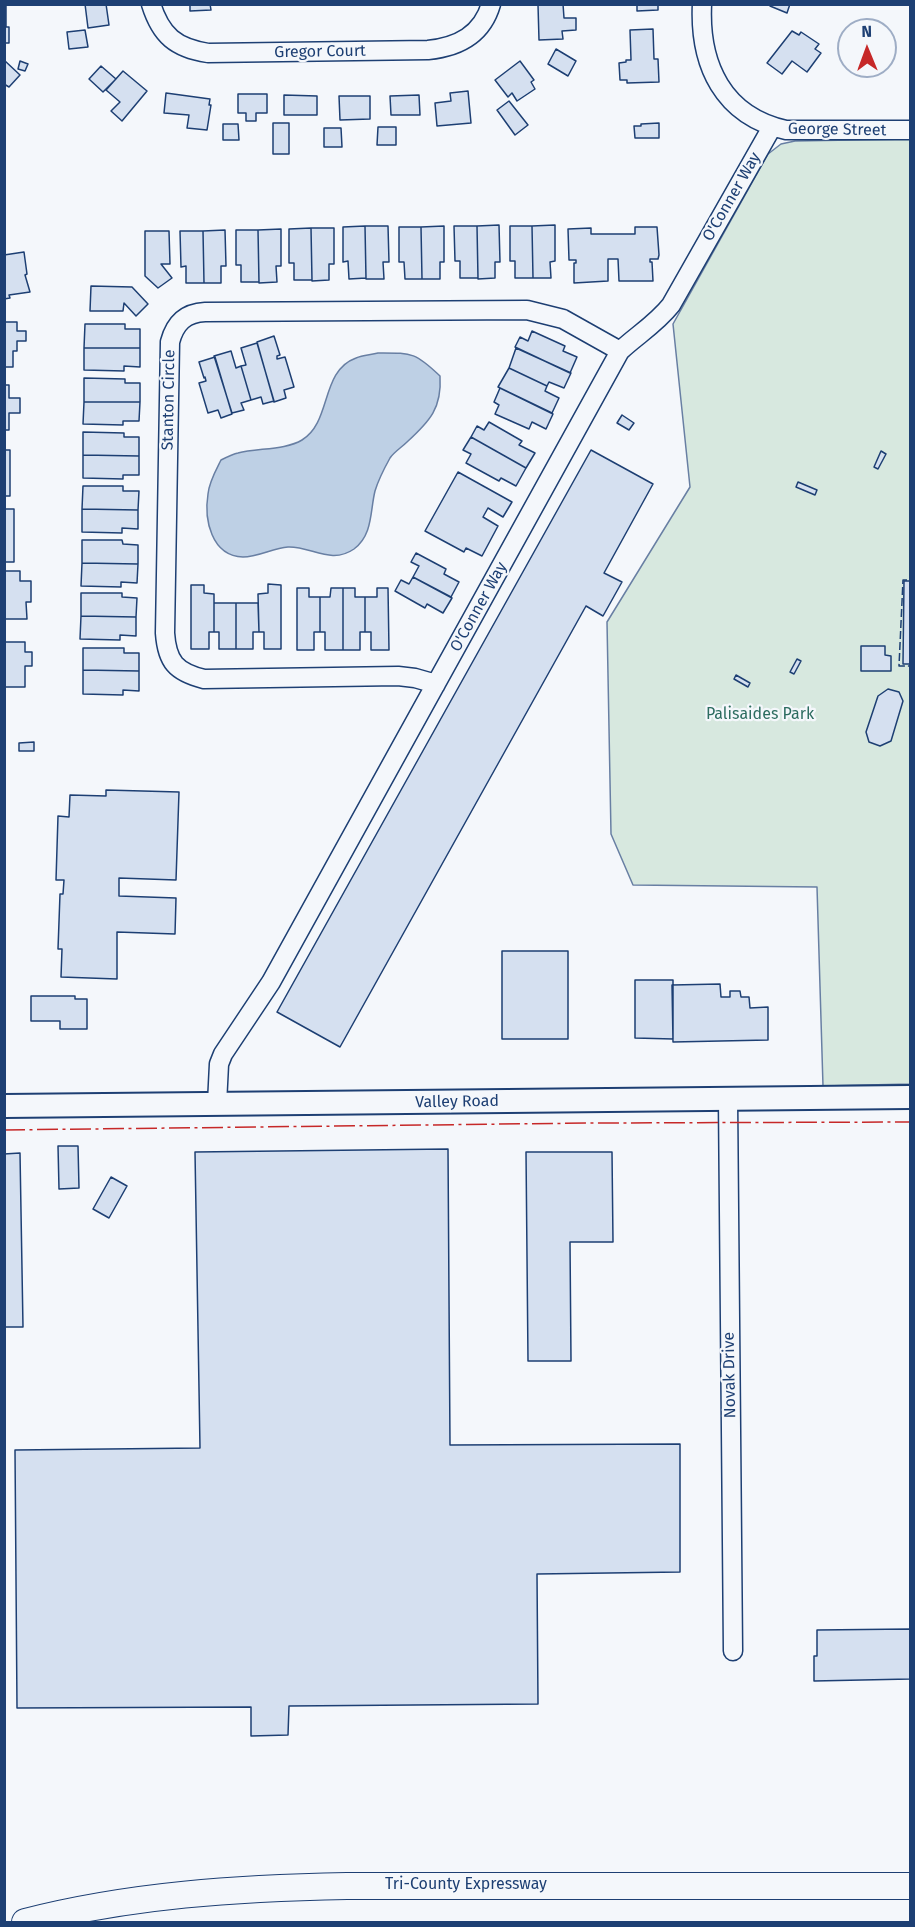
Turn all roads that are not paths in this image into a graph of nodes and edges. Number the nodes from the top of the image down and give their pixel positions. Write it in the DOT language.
graph roads {
  1 [pos="151,4"];
  2 [pos="490,4"];
  3 [pos="702,4"];
  4 [pos="772,127"];
  5 [pos="910,130"];
  6 [pos="620,351"];
  7 [pos="436,684"];
  8 [pos="910,1097"];
  9 [pos="728,1099"];
  10 [pos="217,1104"];
  11 [pos="4,1106"];
  12 [pos="733,1651"];
  13 [pos="910,1886"];
  14 [pos="25,1923"];
  1 -- 2 [label="street, Gregor Court"];
  3 -- 4 [label="street, George Street"];
  4 -- 5 [label="street, George Street"];
  4 -- 6 [label="street, O'Conner Way"];
  6 -- 7 [label="street, O'Conner Way"];
  6 -- 7 [label="street, Stanton Circle"];
  7 -- 10 [label="street, O'Conner Way"];
  8 -- 9 [label="main road, Valley Road"];
  9 -- 10 [label="main road, Valley Road"];
  9 -- 12 [label="street, Novak Drive"];
  10 -- 11 [label="main road, Valley Road"];
  13 -- 14 [label="highway, Tri-County Expressway"];
}
